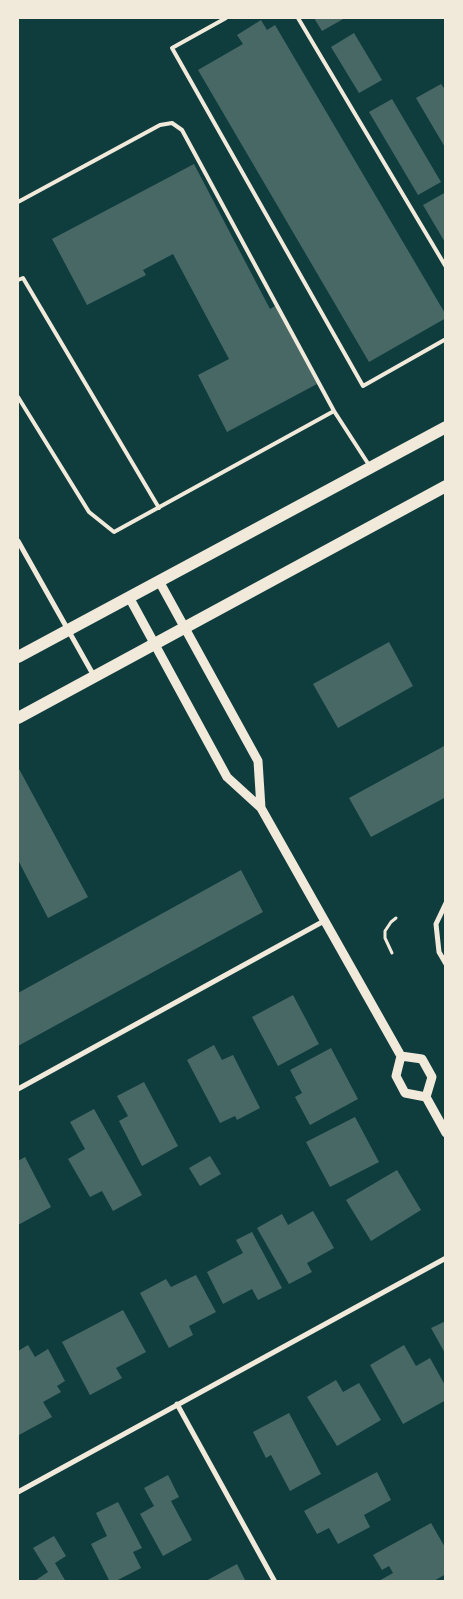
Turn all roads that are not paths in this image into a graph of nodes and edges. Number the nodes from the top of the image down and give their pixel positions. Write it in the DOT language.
graph roads {
  1 [pos="226,18"];
  2 [pos="298,18"];
  3 [pos="18,202"];
  4 [pos="446,267"];
  5 [pos="18,280"];
  6 [pos="446,339"];
  7 [pos="18,397"];
  8 [pos="334,411"];
  9 [pos="446,426"];
  10 [pos="370,467"];
  11 [pos="446,486"];
  12 [pos="159,508"];
  13 [pos="18,542"];
  14 [pos="159,581"];
  15 [pos="129,597"];
  16 [pos="185,627"];
  17 [pos="68,630"];
  18 [pos="155,644"];
  19 [pos="18,658"];
  20 [pos="94,676"];
  21 [pos="18,718"];
  22 [pos="261,808"];
  23 [pos="446,904"];
  24 [pos="324,921"];
  25 [pos="446,964"];
  26 [pos="401,1056"];
  27 [pos="18,1089"];
  28 [pos="426,1097"];
  29 [pos="446,1133"];
  30 [pos="446,1258"];
  31 [pos="177,1404"];
  32 [pos="18,1492"];
  33 [pos="275,1582"];
  1 -- 6 [label="lane"];
  2 -- 4 [label="lane"];
  3 -- 8 [label="lane"];
  5 -- 12 [label="lane"];
  7 -- 12 [label="lane"];
  8 -- 10 [label="lane"];
  8 -- 12 [label="lane"];
  9 -- 10 [label="main road"];
  10 -- 14 [label="main road"];
  11 -- 16 [label="main road"];
  13 -- 17 [label="street"];
  14 -- 15 [label="main road"];
  14 -- 16 [label="street"];
  15 -- 17 [label="main road"];
  15 -- 18 [label="street"];
  16 -- 18 [label="main road"];
  16 -- 22 [label="street"];
  17 -- 19 [label="main road"];
  17 -- 20 [label="street"];
  18 -- 20 [label="main road"];
  18 -- 22 [label="street"];
  20 -- 21 [label="main road"];
  22 -- 24 [label="street"];
  23 -- 25 [label="street"];
  24 -- 26 [label="street"];
  24 -- 27 [label="street"];
  26 -- 28 [label="street"];
  26 -- 28 [label="street"];
  28 -- 29 [label="street"];
  30 -- 31 [label="street"];
  31 -- 32 [label="street"];
  31 -- 33 [label="street"];
}
